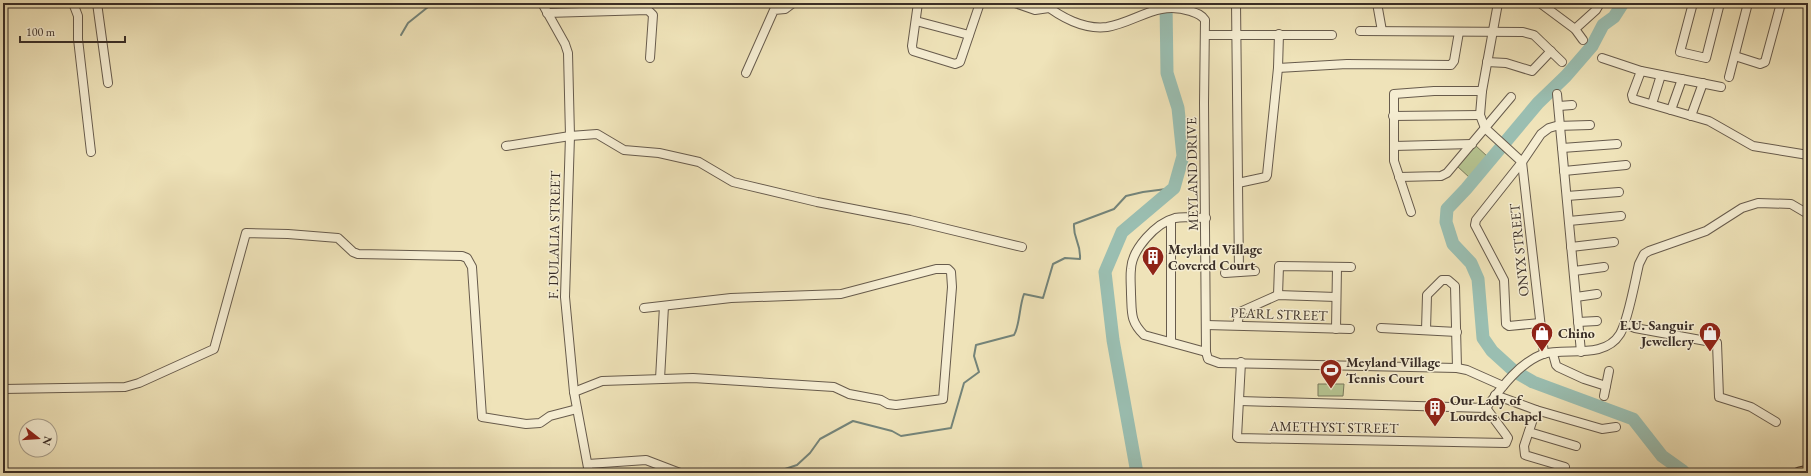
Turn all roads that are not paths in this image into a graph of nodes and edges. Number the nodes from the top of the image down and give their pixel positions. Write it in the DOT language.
graph roads {
  1 [pos="74,3"];
  2 [pos="97,3"];
  3 [pos="542,3"];
  4 [pos="793,3"];
  5 [pos="918,3"];
  6 [pos="980,3"];
  7 [pos="1015,3"];
  8 [pos="1236,3"];
  9 [pos="1377,3"];
  10 [pos="1498,3"];
  11 [pos="1540,3"];
  12 [pos="1556,3"];
  13 [pos="1600,3"];
  14 [pos="1693,3"];
  15 [pos="1720,3"];
  16 [pos="1748,3"];
  17 [pos="1781,3"];
  18 [pos="1046,6"];
  19 [pos="606,7"];
  20 [pos="1552,11"];
  21 [pos="548,13"];
  22 [pos="916,21"];
  23 [pos="1575,29"];
  24 [pos="1382,31"];
  25 [pos="1493,31"];
  26 [pos="1360,32"];
  27 [pos="1459,32"];
  28 [pos="1279,34"];
  29 [pos="969,35"];
  30 [pos="1206,35"];
  31 [pos="1332,35"];
  32 [pos="1237,36"];
  33 [pos="1584,40"];
  34 [pos="1551,51"];
  35 [pos="1735,56"];
  36 [pos="650,58"];
  37 [pos="1602,58"];
  38 [pos="1487,62"];
  39 [pos="1562,62"];
  40 [pos="1278,68"];
  41 [pos="1641,71"];
  42 [pos="746,74"];
  43 [pos="1661,75"];
  44 [pos="1729,77"];
  45 [pos="1682,79"];
  46 [pos="108,83"];
  47 [pos="1703,83"];
  48 [pos="1721,87"];
  49 [pos="1482,91"];
  50 [pos="1557,94"];
  51 [pos="1512,97"];
  52 [pos="1652,104"];
  53 [pos="1572,105"];
  54 [pos="1559,106"];
  55 [pos="1671,110"];
  56 [pos="1480,115"];
  57 [pos="1393,116"];
  58 [pos="1691,116"];
  59 [pos="1590,125"];
  60 [pos="1561,126"];
  61 [pos="1485,128"];
  62 [pos="570,136"];
  63 [pos="1472,144"];
  64 [pos="1617,144"];
  65 [pos="506,146"];
  66 [pos="1394,146"];
  67 [pos="1562,148"];
  68 [pos="91,152"];
  69 [pos="1808,155"];
  70 [pos="1522,162"];
  71 [pos="1626,165"];
  72 [pos="1564,171"];
  73 [pos="1399,177"];
  74 [pos="1238,183"];
  75 [pos="1619,192"];
  76 [pos="1567,196"];
  77 [pos="1411,212"];
  78 [pos="1808,214"];
  79 [pos="1621,216"];
  80 [pos="1206,218"];
  81 [pos="1172,220"];
  82 [pos="1569,221"];
  83 [pos="1614,242"];
  84 [pos="1022,247"];
  85 [pos="1571,247"];
  86 [pos="1337,267"];
  87 [pos="1351,267"];
  88 [pos="1604,267"];
  89 [pos="1255,271"];
  90 [pos="1574,271"];
  91 [pos="1238,272"];
  92 [pos="1225,273"];
  93 [pos="1597,294"];
  94 [pos="1278,295"];
  95 [pos="1336,297"];
  96 [pos="1576,297"];
  97 [pos="664,306"];
  98 [pos="644,308"];
  99 [pos="1597,321"];
  100 [pos="1578,322"];
  101 [pos="1540,323"];
  102 [pos="1624,324"];
  103 [pos="1206,325"];
  104 [pos="1236,325"];
  105 [pos="1381,328"];
  106 [pos="1336,329"];
  107 [pos="1350,329"];
  108 [pos="1426,330"];
  109 [pos="1457,332"];
  110 [pos="1171,342"];
  111 [pos="1206,352"];
  112 [pos="1581,352"];
  113 [pos="1544,354"];
  114 [pos="1553,354"];
  115 [pos="1241,362"];
  116 [pos="1457,368"];
  117 [pos="1609,371"];
  118 [pos="660,379"];
  119 [pos="1503,386"];
  120 [pos="1606,386"];
  121 [pos="3,389"];
  122 [pos="574,392"];
  123 [pos="1495,395"];
  124 [pos="1604,396"];
  125 [pos="1240,401"];
  126 [pos="1486,408"];
  127 [pos="577,409"];
  128 [pos="1536,410"];
  129 [pos="1776,422"];
  130 [pos="1616,427"];
  131 [pos="1529,432"];
  132 [pos="1576,446"];
  133 [pos="588,464"];
  134 [pos="1565,468"];
  135 [pos="1808,471"];
  136 [pos="589,473"];
  137 [pos="680,473"];
  138 [pos="1799,473"];
  1 -- 68 [label="street"];
  2 -- 46 [label="street"];
  3 -- 21 [label="street, F. DULALIA STREET"];
  4 -- 42 [label="street"];
  5 -- 22 [label="street"];
  6 -- 29 [label="street"];
  7 -- 18 [label="street"];
  8 -- 32 [label="street"];
  9 -- 24 [label="street"];
  10 -- 25 [label="street"];
  11 -- 20 [label="street"];
  12 -- 20 [label="street"];
  13 -- 23 [label="street"];
  14 -- 15 [label="street"];
  16 -- 35 [label="street"];
  17 -- 35 [label="street"];
  18 -- 30 [label="street, MEYLAND DRIVE"];
  19 -- 21 [label="street"];
  19 -- 36 [label="street"];
  20 -- 23 [label="street"];
  21 -- 62 [label="street, F. DULALIA STREET"];
  22 -- 29 [label="street"];
  22 -- 29 [label="street"];
  23 -- 33 [label="street"];
  24 -- 26 [label="street"];
  24 -- 27 [label="street"];
  25 -- 27 [label="street"];
  25 -- 34 [label="street"];
  25 -- 38 [label="street"];
  27 -- 40 [label="street"];
  28 -- 31 [label="street"];
  28 -- 32 [label="street"];
  28 -- 40 [label="street"];
  30 -- 32 [label="street"];
  30 -- 80 [label="street, MEYLAND DRIVE"];
  32 -- 74 [label="street"];
  34 -- 38 [label="street"];
  34 -- 39 [label="street"];
  35 -- 44 [label="street"];
  37 -- 41 [label="street"];
  38 -- 49 [label="street"];
  40 -- 74 [label="street"];
  41 -- 43 [label="street"];
  41 -- 52 [label="street"];
  43 -- 45 [label="street"];
  43 -- 52 [label="street"];
  45 -- 47 [label="street"];
  45 -- 55 [label="street"];
  47 -- 48 [label="street"];
  47 -- 58 [label="street"];
  49 -- 56 [label="street"];
  49 -- 57 [label="street"];
  50 -- 54 [label="street"];
  51 -- 61 [label="street"];
  52 -- 55 [label="street"];
  53 -- 54 [label="street"];
  54 -- 60 [label="street"];
  55 -- 58 [label="street"];
  56 -- 57 [label="street"];
  56 -- 61 [label="street"];
  57 -- 66 [label="street"];
  58 -- 69 [label="street"];
  59 -- 60 [label="street"];
  60 -- 67 [label="street"];
  60 -- 70 [label="street"];
  61 -- 63 [label="street"];
  61 -- 70 [label="street"];
  62 -- 65 [label="street"];
  62 -- 84 [label="street"];
  62 -- 122 [label="street, F. DULALIA STREET"];
  63 -- 66 [label="street"];
  63 -- 73 [label="street"];
  64 -- 67 [label="street"];
  66 -- 73 [label="street"];
  67 -- 72 [label="street"];
  70 -- 101 [label="street, ONYX STREET"];
  70 -- 101 [label="street"];
  71 -- 72 [label="street"];
  72 -- 76 [label="street"];
  73 -- 77 [label="street"];
  74 -- 91 [label="street"];
  75 -- 76 [label="street"];
  76 -- 82 [label="street"];
  78 -- 102 [label="street"];
  79 -- 82 [label="street"];
  80 -- 81 [label="street"];
  80 -- 103 [label="street, MEYLAND DRIVE"];
  81 -- 110 [label="street"];
  81 -- 110 [label="street"];
  82 -- 85 [label="street"];
  83 -- 85 [label="street"];
  85 -- 90 [label="street"];
  86 -- 87 [label="street"];
  86 -- 94 [label="street"];
  86 -- 95 [label="street"];
  88 -- 90 [label="street"];
  89 -- 91 [label="street"];
  90 -- 96 [label="street"];
  91 -- 92 [label="street"];
  93 -- 96 [label="street"];
  94 -- 95 [label="street"];
  94 -- 104 [label="street"];
  95 -- 106 [label="street"];
  96 -- 100 [label="street"];
  97 -- 98 [label="street"];
  97 -- 118 [label="street"];
  97 -- 118 [label="street"];
  99 -- 100 [label="street"];
  100 -- 112 [label="street"];
  101 -- 113 [label="street, ONYX STREET"];
  102 -- 112 [label="street"];
  102 -- 129 [label="street"];
  103 -- 104 [label="street, PEARL STREET"];
  103 -- 111 [label="street, MEYLAND DRIVE"];
  104 -- 106 [label="street, PEARL STREET"];
  105 -- 108 [label="street"];
  106 -- 107 [label="street, PEARL STREET"];
  108 -- 109 [label="street"];
  108 -- 109 [label="street"];
  109 -- 116 [label="street"];
  110 -- 111 [label="street"];
  111 -- 115 [label="street"];
  112 -- 114 [label="street"];
  113 -- 114 [label="street"];
  113 -- 119 [label="street"];
  114 -- 120 [label="street"];
  115 -- 116 [label="street"];
  115 -- 125 [label="street, AMETHYST STREET"];
  116 -- 119 [label="street"];
  117 -- 120 [label="street"];
  118 -- 122 [label="street"];
  119 -- 123 [label="street"];
  120 -- 124 [label="street"];
  121 -- 127 [label="street"];
  122 -- 127 [label="street, F. DULALIA STREET"];
  123 -- 126 [label="street"];
  123 -- 128 [label="street"];
  125 -- 126 [label="street"];
  125 -- 126 [label="street, AMETHYST STREET"];
  127 -- 133 [label="street, F. DULALIA STREET"];
  128 -- 130 [label="street"];
  128 -- 131 [label="street"];
  131 -- 132 [label="street"];
  131 -- 134 [label="street"];
  133 -- 136 [label="street, F. DULALIA STREET"];
  133 -- 137 [label="street"];
  135 -- 138 [label="highway"];
}
